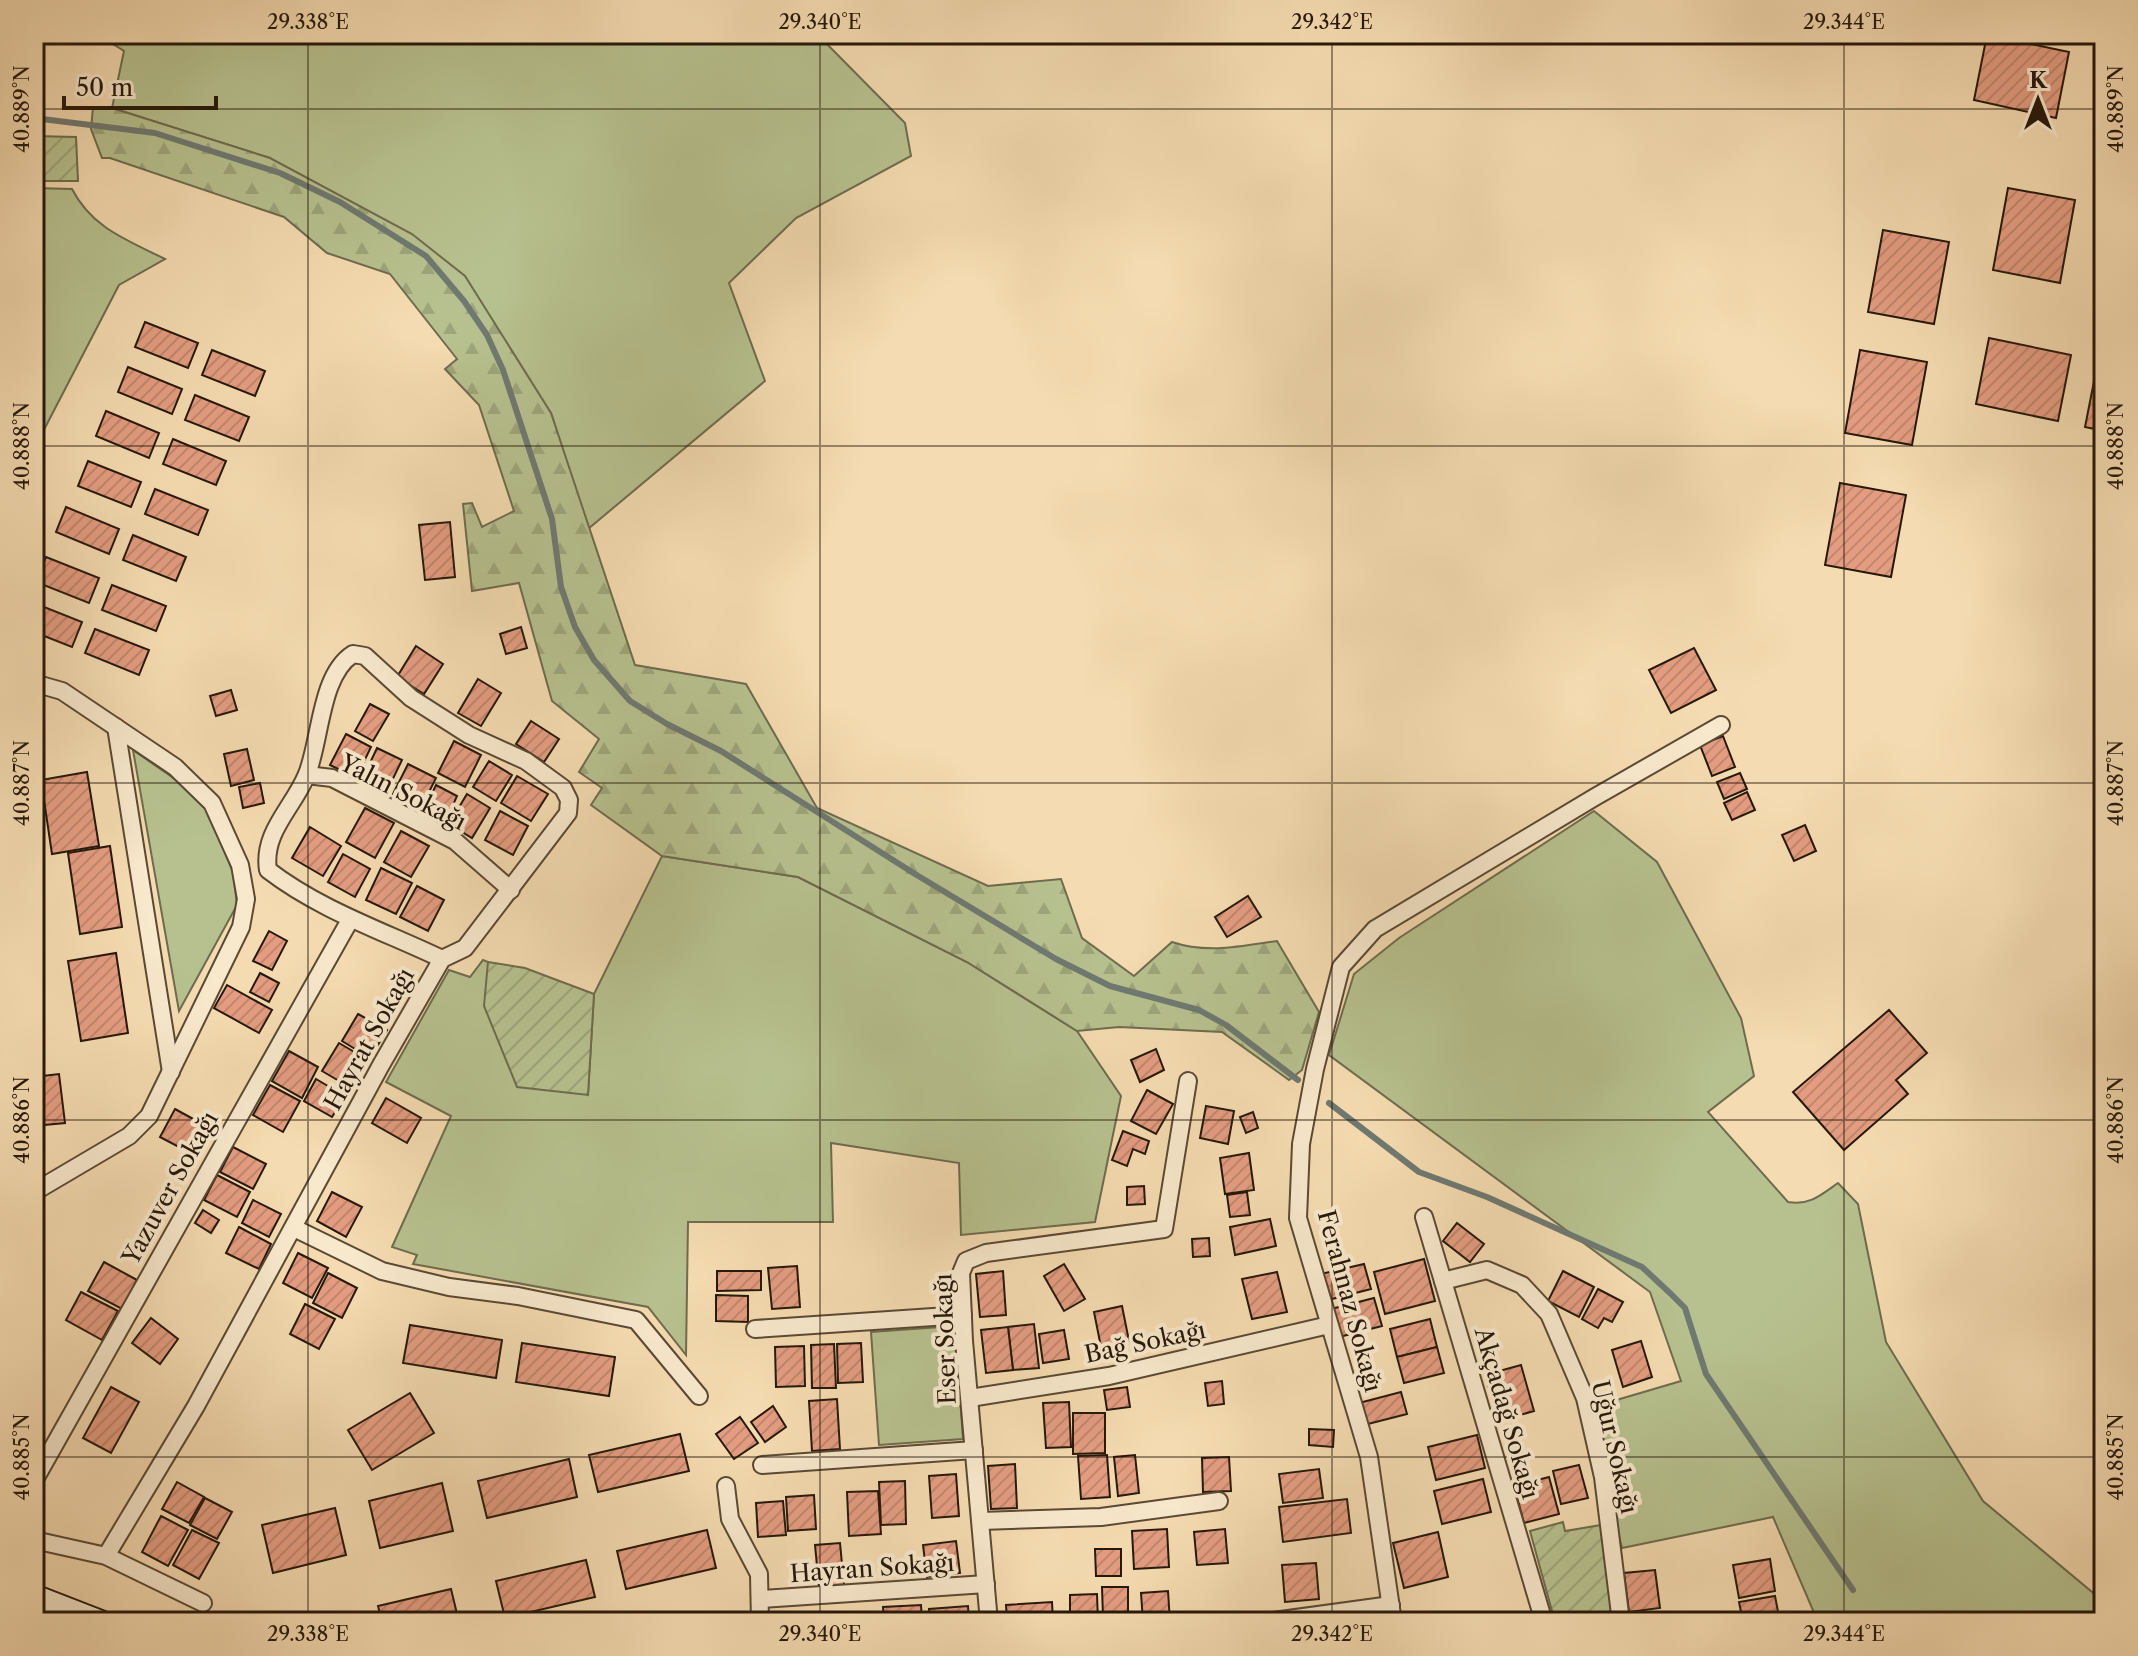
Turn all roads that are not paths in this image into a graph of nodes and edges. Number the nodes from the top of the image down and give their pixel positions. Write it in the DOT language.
graph roads {
  1 [pos="34,683"];
  2 [pos="1721,725"];
  3 [pos="116,727"];
  4 [pos="307,775"];
  5 [pos="511,890"];
  6 [pos="350,920"];
  7 [pos="442,959"];
  8 [pos="171,1072"];
  9 [pos="1188,1081"];
  10 [pos="34,1192"];
  11 [pos="1424,1217"];
  12 [pos="294,1228"];
  13 [pos="1443,1281"];
  14 [pos="963,1315"];
  15 [pos="1329,1325"];
  16 [pos="755,1329"];
  17 [pos="699,1396"];
  18 [pos="970,1398"];
  19 [pos="974,1450"];
  20 [pos="762,1465"];
  21 [pos="34,1481"];
  22 [pos="726,1486"];
  23 [pos="1219,1501"];
  24 [pos="981,1521"];
  25 [pos="34,1540"];
  26 [pos="106,1556"];
  27 [pos="986,1584"];
  28 [pos="34,1596"];
  29 [pos="761,1599"];
  30 [pos="203,1603"];
  31 [pos="1392,1613"];
  32 [pos="101,1622"];
  33 [pos="760,1622"];
  34 [pos="989,1622"];
  35 [pos="1266,1622"];
  36 [pos="1544,1622"];
  37 [pos="1621,1622"];
  1 -- 3 [label="street"];
  2 -- 15 [label="street, Ferahnaz Sokağı"];
  3 -- 8 [label="street"];
  3 -- 8 [label="street"];
  4 -- 5 [label="street, Yalın Sokağı"];
  4 -- 5 [label="street, Hayrat Sokağı"];
  4 -- 6 [label="street"];
  5 -- 7 [label="street, Hayrat Sokağı"];
  6 -- 7 [label="street"];
  6 -- 21 [label="street, Yazuver Sokağı"];
  7 -- 12 [label="street, Hayrat Sokağı"];
  8 -- 10 [label="street"];
  9 -- 14 [label="street, Eser Sokağı"];
  11 -- 13 [label="street, Akçadağ Sokağı"];
  12 -- 17 [label="street"];
  12 -- 26 [label="street, Hayrat Sokağı"];
  13 -- 36 [label="street, Akçadağ Sokağı"];
  13 -- 37 [label="street, Uğur Sokağı"];
  14 -- 16 [label="street"];
  14 -- 18 [label="street, Eser Sokağı"];
  15 -- 18 [label="street, Bağ Sokağı"];
  15 -- 31 [label="street, Ferahnaz Sokağı"];
  18 -- 19 [label="street, Eser Sokağı"];
  19 -- 20 [label="street"];
  19 -- 24 [label="street, Eser Sokağı"];
  22 -- 29 [label="street"];
  23 -- 24 [label="street"];
  24 -- 27 [label="street, Eser Sokağı"];
  25 -- 26 [label="street"];
  26 -- 30 [label="street"];
  27 -- 29 [label="street, Hayran Sokağı"];
  27 -- 34 [label="street, Eser Sokağı"];
  28 -- 32 [label="street"];
  29 -- 33 [label="street"];
  31 -- 35 [label="street"];
}
